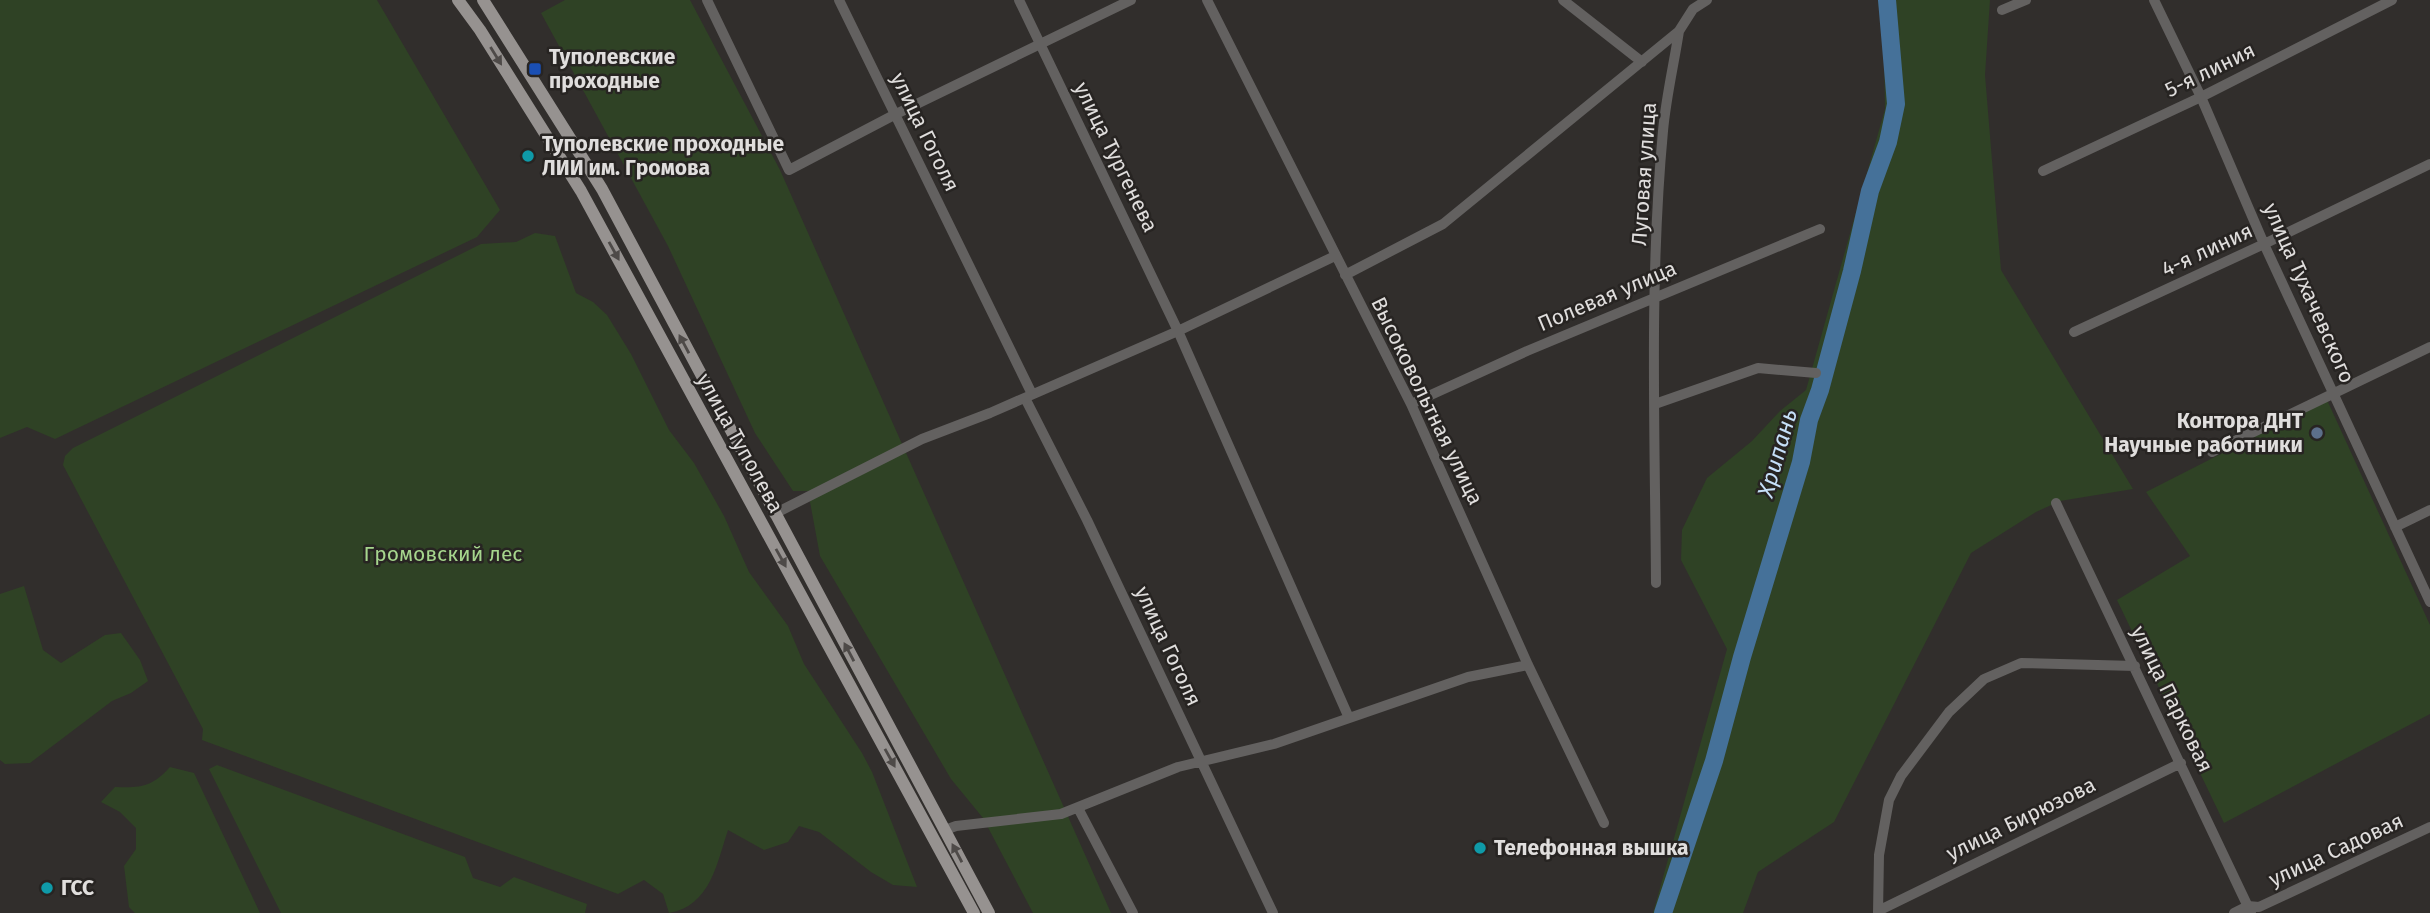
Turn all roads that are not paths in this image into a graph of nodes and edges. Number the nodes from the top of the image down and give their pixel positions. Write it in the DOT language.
graph roads {
  1 [pos="458,0"];
  2 [pos="483,0"];
  3 [pos="707,0"];
  4 [pos="839,0"];
  5 [pos="1019,0"];
  6 [pos="1131,0"];
  7 [pos="1207,0"];
  8 [pos="1563,0"];
  9 [pos="1707,0"];
  10 [pos="2026,0"];
  11 [pos="2154,0"];
  12 [pos="2392,0"];
  13 [pos="2002,10"];
  14 [pos="1679,31"];
  15 [pos="1041,45"];
  16 [pos="1642,62"];
  17 [pos="2202,97"];
  18 [pos="894,115"];
  19 [pos="2430,164"];
  20 [pos="2043,171"];
  21 [pos="1821,229"];
  22 [pos="2264,244"];
  23 [pos="1335,256"];
  24 [pos="1345,275"];
  25 [pos="1655,297"];
  26 [pos="1178,331"];
  27 [pos="2074,332"];
  28 [pos="2430,347"];
  29 [pos="1815,373"];
  30 [pos="2333,394"];
  31 [pos="1029,396"];
  32 [pos="1411,404"];
  33 [pos="1655,404"];
  34 [pos="2212,452"];
  35 [pos="2056,503"];
  36 [pos="2430,510"];
  37 [pos="774,514"];
  38 [pos="2395,527"];
  39 [pos="1656,583"];
  40 [pos="2430,602"];
  41 [pos="1528,664"];
  42 [pos="2135,666"];
  43 [pos="1349,718"];
  44 [pos="1200,760"];
  45 [pos="2181,763"];
  46 [pos="1078,808"];
  47 [pos="1604,823"];
  48 [pos="2430,827"];
  49 [pos="945,830"];
  50 [pos="2253,909"];
  51 [pos="1878,912"];
  52 [pos="974,913"];
  53 [pos="989,913"];
  54 [pos="1133,913"];
  55 [pos="1273,913"];
  56 [pos="2234,913"];
  1 -- 52 [label="main road, улица Туполева, one-way"];
  37 -- 2 [label="main road, улица Туполева, one-way"];
  3 -- 18 [label="street"];
  4 -- 18 [label="street, улица Гоголя"];
  5 -- 15 [label="street, улица Тургенева"];
  6 -- 15 [label="street"];
  7 -- 23 [label="street, Высоковольтная улица"];
  8 -- 16 [label="street"];
  9 -- 14 [label="street"];
  10 -- 13 [label="street"];
  11 -- 17 [label="street, улица Тухачевского"];
  12 -- 17 [label="street, 5-я линия"];
  14 -- 16 [label="street"];
  14 -- 25 [label="street, Луговая улица"];
  15 -- 18 [label="street"];
  15 -- 26 [label="street, улица Тургенева"];
  16 -- 24 [label="street"];
  17 -- 20 [label="street, 5-я линия"];
  17 -- 22 [label="street, улица Тухачевского"];
  18 -- 31 [label="street, улица Гоголя"];
  19 -- 22 [label="street, 4-я линия"];
  21 -- 25 [label="street, Полевая улица"];
  22 -- 27 [label="street, 4-я линия"];
  22 -- 30 [label="street, улица Тухачевского"];
  23 -- 24 [label="street, Высоковольтная улица"];
  23 -- 26 [label="street"];
  24 -- 32 [label="street, Высоковольтная улица"];
  25 -- 32 [label="street, Полевая улица"];
  25 -- 33 [label="street, Луговая улица"];
  26 -- 31 [label="street"];
  26 -- 43 [label="street, улица Тургенева"];
  28 -- 30 [label="street"];
  29 -- 33 [label="street"];
  30 -- 34 [label="street"];
  30 -- 38 [label="street, улица Тухачевского"];
  31 -- 37 [label="street"];
  31 -- 44 [label="street, улица Гоголя"];
  32 -- 41 [label="street, Высоковольтная улица"];
  33 -- 39 [label="street, Луговая улица"];
  35 -- 42 [label="street, улица Парковая"];
  36 -- 38 [label="street"];
  49 -- 37 [label="main road, улица Туполева, one-way"];
  38 -- 40 [label="street, улица Тухачевского"];
  41 -- 43 [label="street"];
  41 -- 47 [label="street, Высоковольтная улица"];
  42 -- 45 [label="street, улица Парковая"];
  42 -- 51 [label="street"];
  43 -- 44 [label="street"];
  44 -- 46 [label="street"];
  44 -- 55 [label="street, улица Гоголя"];
  45 -- 50 [label="street, улица Парковая"];
  45 -- 51 [label="street, улица Бирюзова"];
  46 -- 49 [label="street"];
  46 -- 54 [label="street"];
  48 -- 50 [label="street, улица Садовая"];
  53 -- 49 [label="main road, улица Туполева, one-way"];
  50 -- 56 [label="street, улица Садовая"];
}
